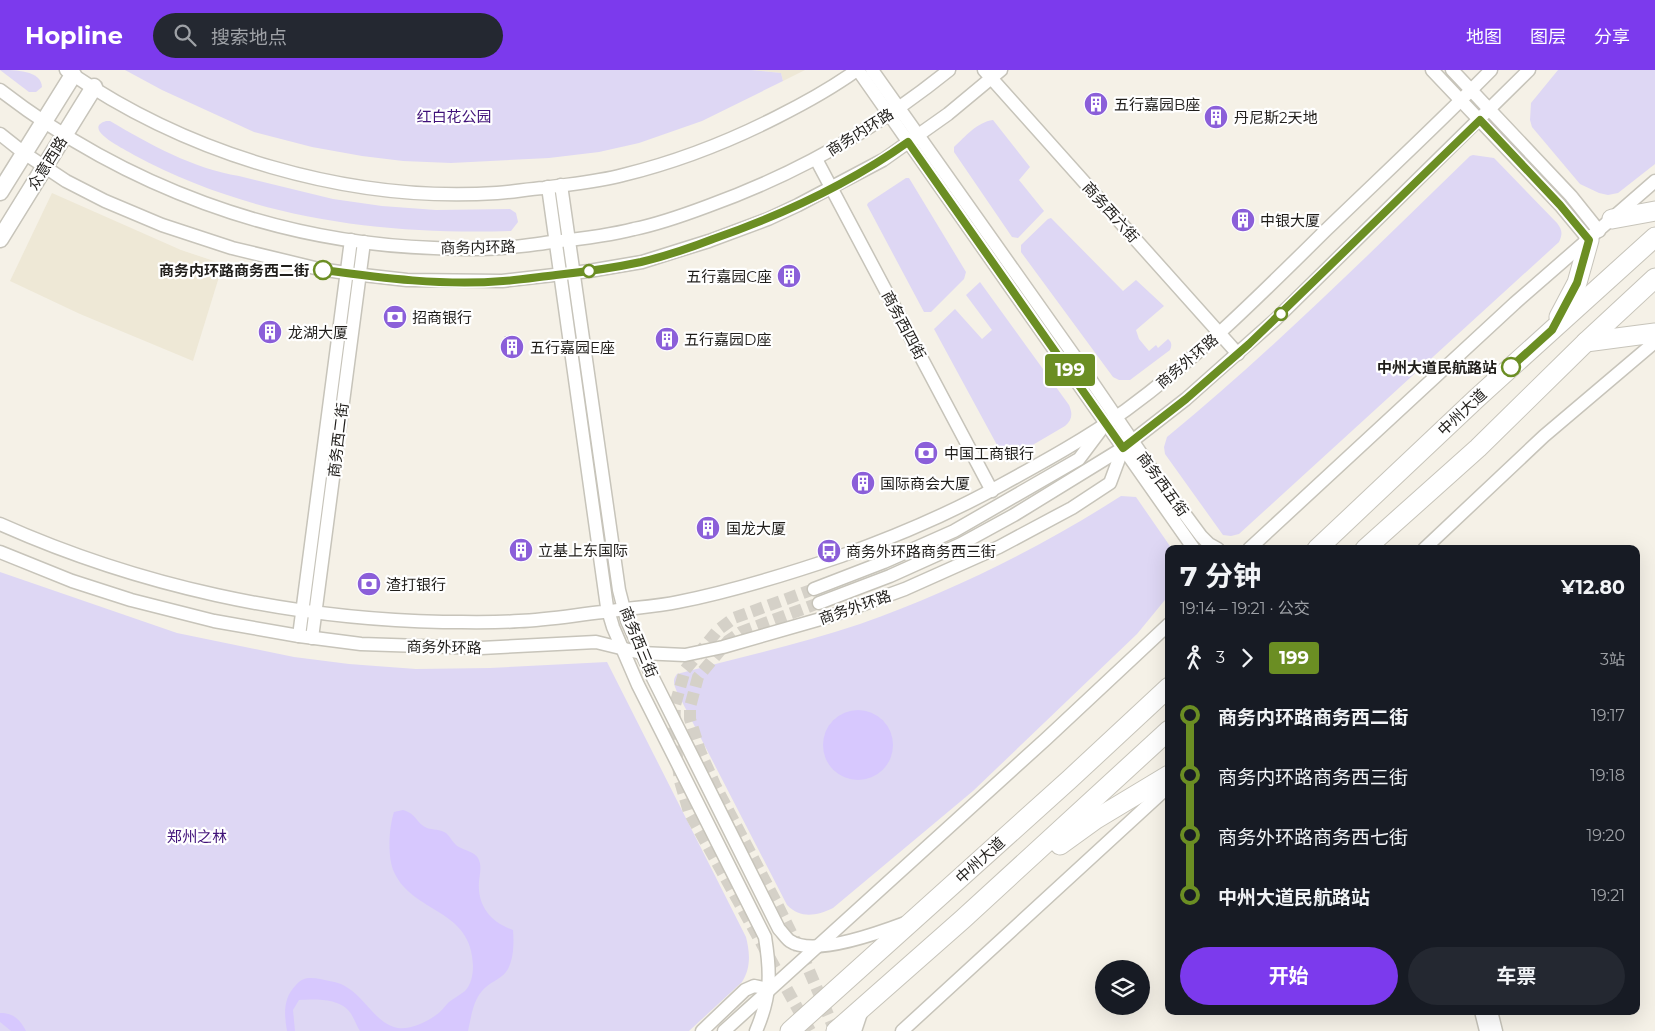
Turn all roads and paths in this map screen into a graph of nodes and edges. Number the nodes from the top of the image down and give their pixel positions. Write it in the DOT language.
graph roads {
  1 [pos="858,70"];
  2 [pos="872,70"];
  3 [pos="950,70"];
  4 [pos="1001,70"];
  5 [pos="1432,70"];
  6 [pos="1452,70"];
  7 [pos="1491,70"];
  8 [pos="1529,70"];
  9 [pos="70,72"];
  10 [pos="987,74"];
  11 [pos="94,88"];
  12 [pos="0,90"];
  13 [pos="1471,90"];
  14 [pos="1461,100"];
  15 [pos="1490,110"];
  16 [pos="894,111"];
  17 [pos="1480,120"];
  18 [pos="44,122"];
  19 [pos="0,134"];
  20 [pos="65,134"];
  21 [pos="913,138"];
  22 [pos="24,153"];
  23 [pos="816,159"];
  24 [pos="45,167"];
  25 [pos="1655,181"];
  26 [pos="562,185"];
  27 [pos="548,187"];
  28 [pos="832,188"];
  29 [pos="0,192"];
  30 [pos="1655,211"];
  31 [pos="1600,230"];
  32 [pos="1655,237"];
  33 [pos="0,239"];
  34 [pos="569,240"];
  35 [pos="358,241"];
  36 [pos="556,242"];
  37 [pos="574,273"];
  38 [pos="353,274"];
  39 [pos="560,274"];
  40 [pos="1655,278"];
  41 [pos="1552,330"];
  42 [pos="1220,333"];
  43 [pos="1655,333"];
  44 [pos="1586,342"];
  45 [pos="1655,342"];
  46 [pos="1238,354"];
  47 [pos="1111,420"];
  48 [pos="1128,444"];
  49 [pos="992,491"];
  50 [pos="0,524"];
  51 [pos="1191,545"];
  52 [pos="1211,545"];
  53 [pos="1253,545"];
  54 [pos="1321,545"];
  55 [pos="1369,545"];
  56 [pos="1428,545"];
  57 [pos="0,552"];
  58 [pos="814,589"];
  59 [pos="819,603"];
  60 [pos="624,609"];
  61 [pos="608,611"];
  62 [pos="309,612"];
  63 [pos="1165,628"];
  64 [pos="306,637"];
  65 [pos="622,648"];
  66 [pos="642,653"];
  67 [pos="1165,692"];
  68 [pos="1165,734"];
  69 [pos="1165,777"];
  70 [pos="1165,790"];
  71 [pos="995,890"];
  72 [pos="914,919"];
  73 [pos="817,945"];
  74 [pos="769,989"];
  75 [pos="863,1008"];
  76 [pos="1482,1015"];
  77 [pos="1492,1015"];
  78 [pos="702,1031"];
  79 [pos="724,1031"];
  80 [pos="756,1031"];
  81 [pos="790,1031"];
  82 [pos="836,1031"];
  83 [pos="855,1031"];
  84 [pos="902,1031"];
  85 [pos="1486,1031"];
  86 [pos="1496,1031"];
  1 -- 16 [label="street, 商务西五街"];
  1 -- 26 [label="street"];
  2 -- 16 [label="street, 商务西五街"];
  3 -- 16 [label="street, 商务内环路"];
  4 -- 10 [label="street"];
  5 -- 14 [label="street"];
  6 -- 13 [label="street"];
  7 -- 13 [label="street, 商务外环路"];
  8 -- 15 [label="street, 商务外环路"];
  9 -- 11 [label="street"];
  9 -- 18 [label="main road, 众意西路"];
  10 -- 21 [label="street"];
  10 -- 42 [label="street, 商务西六街"];
  11 -- 20 [label="main road, 众意西路"];
  11 -- 27 [label="street"];
  12 -- 18 [label="street, 商务内环路"];
  13 -- 14 [label="street, 商务外环路"];
  13 -- 15 [label="street"];
  14 -- 17 [label="street"];
  14 -- 42 [label="street, 商务外环路"];
  15 -- 17 [label="street, 商务外环路"];
  15 -- 31 [label="street"];
  16 -- 21 [label="street, 商务西五街"];
  16 -- 23 [label="street, 商务内环路"];
  17 -- 31 [label="street"];
  17 -- 46 [label="street, 商务外环路"];
  18 -- 20 [label="street, 商务内环路"];
  18 -- 22 [label="main road, 众意西路"];
  19 -- 22 [label="street"];
  20 -- 24 [label="main road, 众意西路"];
  20 -- 35 [label="street, 商务内环路"];
  21 -- 28 [label="street"];
  21 -- 47 [label="street, 商务西五街"];
  22 -- 24 [label="street"];
  22 -- 29 [label="main road, 众意西路"];
  23 -- 28 [label="street, 商务西四街"];
  23 -- 34 [label="street, 商务内环路"];
  24 -- 33 [label="main road, 众意西路"];
  24 -- 38 [label="street"];
  25 -- 31 [label="street"];
  26 -- 27 [label="street"];
  26 -- 34 [label="street, 商务西三街"];
  27 -- 36 [label="street, 商务西三街"];
  28 -- 37 [label="street"];
  28 -- 49 [label="street, 商务西四街"];
  30 -- 31 [label="highway"];
  31 -- 41 [label="highway"];
  31 -- 53 [label="street"];
  32 -- 41 [label="highway, 中州大道"];
  34 -- 36 [label="street, 商务内环路"];
  34 -- 37 [label="street, 商务西三街"];
  35 -- 36 [label="street, 商务内环路"];
  35 -- 38 [label="street, 商务西二街"];
  36 -- 39 [label="street, 商务西三街"];
  37 -- 39 [label="street"];
  37 -- 60 [label="street, 商务西三街"];
  38 -- 39 [label="street"];
  38 -- 62 [label="street, 商务西二街"];
  39 -- 61 [label="street, 商务西三街"];
  40 -- 44 [label="highway"];
  41 -- 54 [label="highway, 中州大道"];
  42 -- 46 [label="street, 商务西六街"];
  42 -- 47 [label="street, 商务外环路"];
  43 -- 44 [label="highway"];
  44 -- 55 [label="highway"];
  45 -- 56 [label="street"];
  46 -- 48 [label="street, 商务外环路"];
  47 -- 48 [label="street, 商务西五街"];
  47 -- 49 [label="street, 商务外环路"];
  47 -- 58 [label="street"];
  48 -- 51 [label="street, 商务西五街"];
  48 -- 52 [label="street, 商务西五街"];
  48 -- 59 [label="street"];
  48 -- 66 [label="street, 商务外环路"];
  49 -- 60 [label="street, 商务外环路"];
  50 -- 62 [label="street, 商务外环路"];
  57 -- 64 [label="street, 商务外环路"];
  60 -- 61 [label="street, 商务外环路"];
  60 -- 66 [label="street, 商务西三街"];
  61 -- 62 [label="street, 商务外环路"];
  61 -- 65 [label="street, 商务西三街"];
  62 -- 64 [label="street, 商务西二街"];
  63 -- 73 [label="street"];
  64 -- 65 [label="street, 商务外环路"];
  65 -- 66 [label="street, 商务外环路"];
  65 -- 74 [label="street, 商务西三街"];
  66 -- 73 [label="street, 商务西三街"];
  67 -- 72 [label="highway, 中州大道"];
  68 -- 71 [label="highway"];
  69 -- 71 [label="highway"];
  70 -- 84 [label="street"];
  71 -- 75 [label="highway"];
  72 -- 73 [label="street, 商务西三街"];
  72 -- 81 [label="highway, 中州大道"];
  73 -- 74 [label="street"];
  74 -- 78 [label="street"];
  74 -- 79 [label="street"];
  74 -- 80 [label="street, 商务西三街"];
  75 -- 82 [label="highway"];
  75 -- 83 [label="street"];
  76 -- 85 [label="street"];
  77 -- 86 [label="street"];
}
